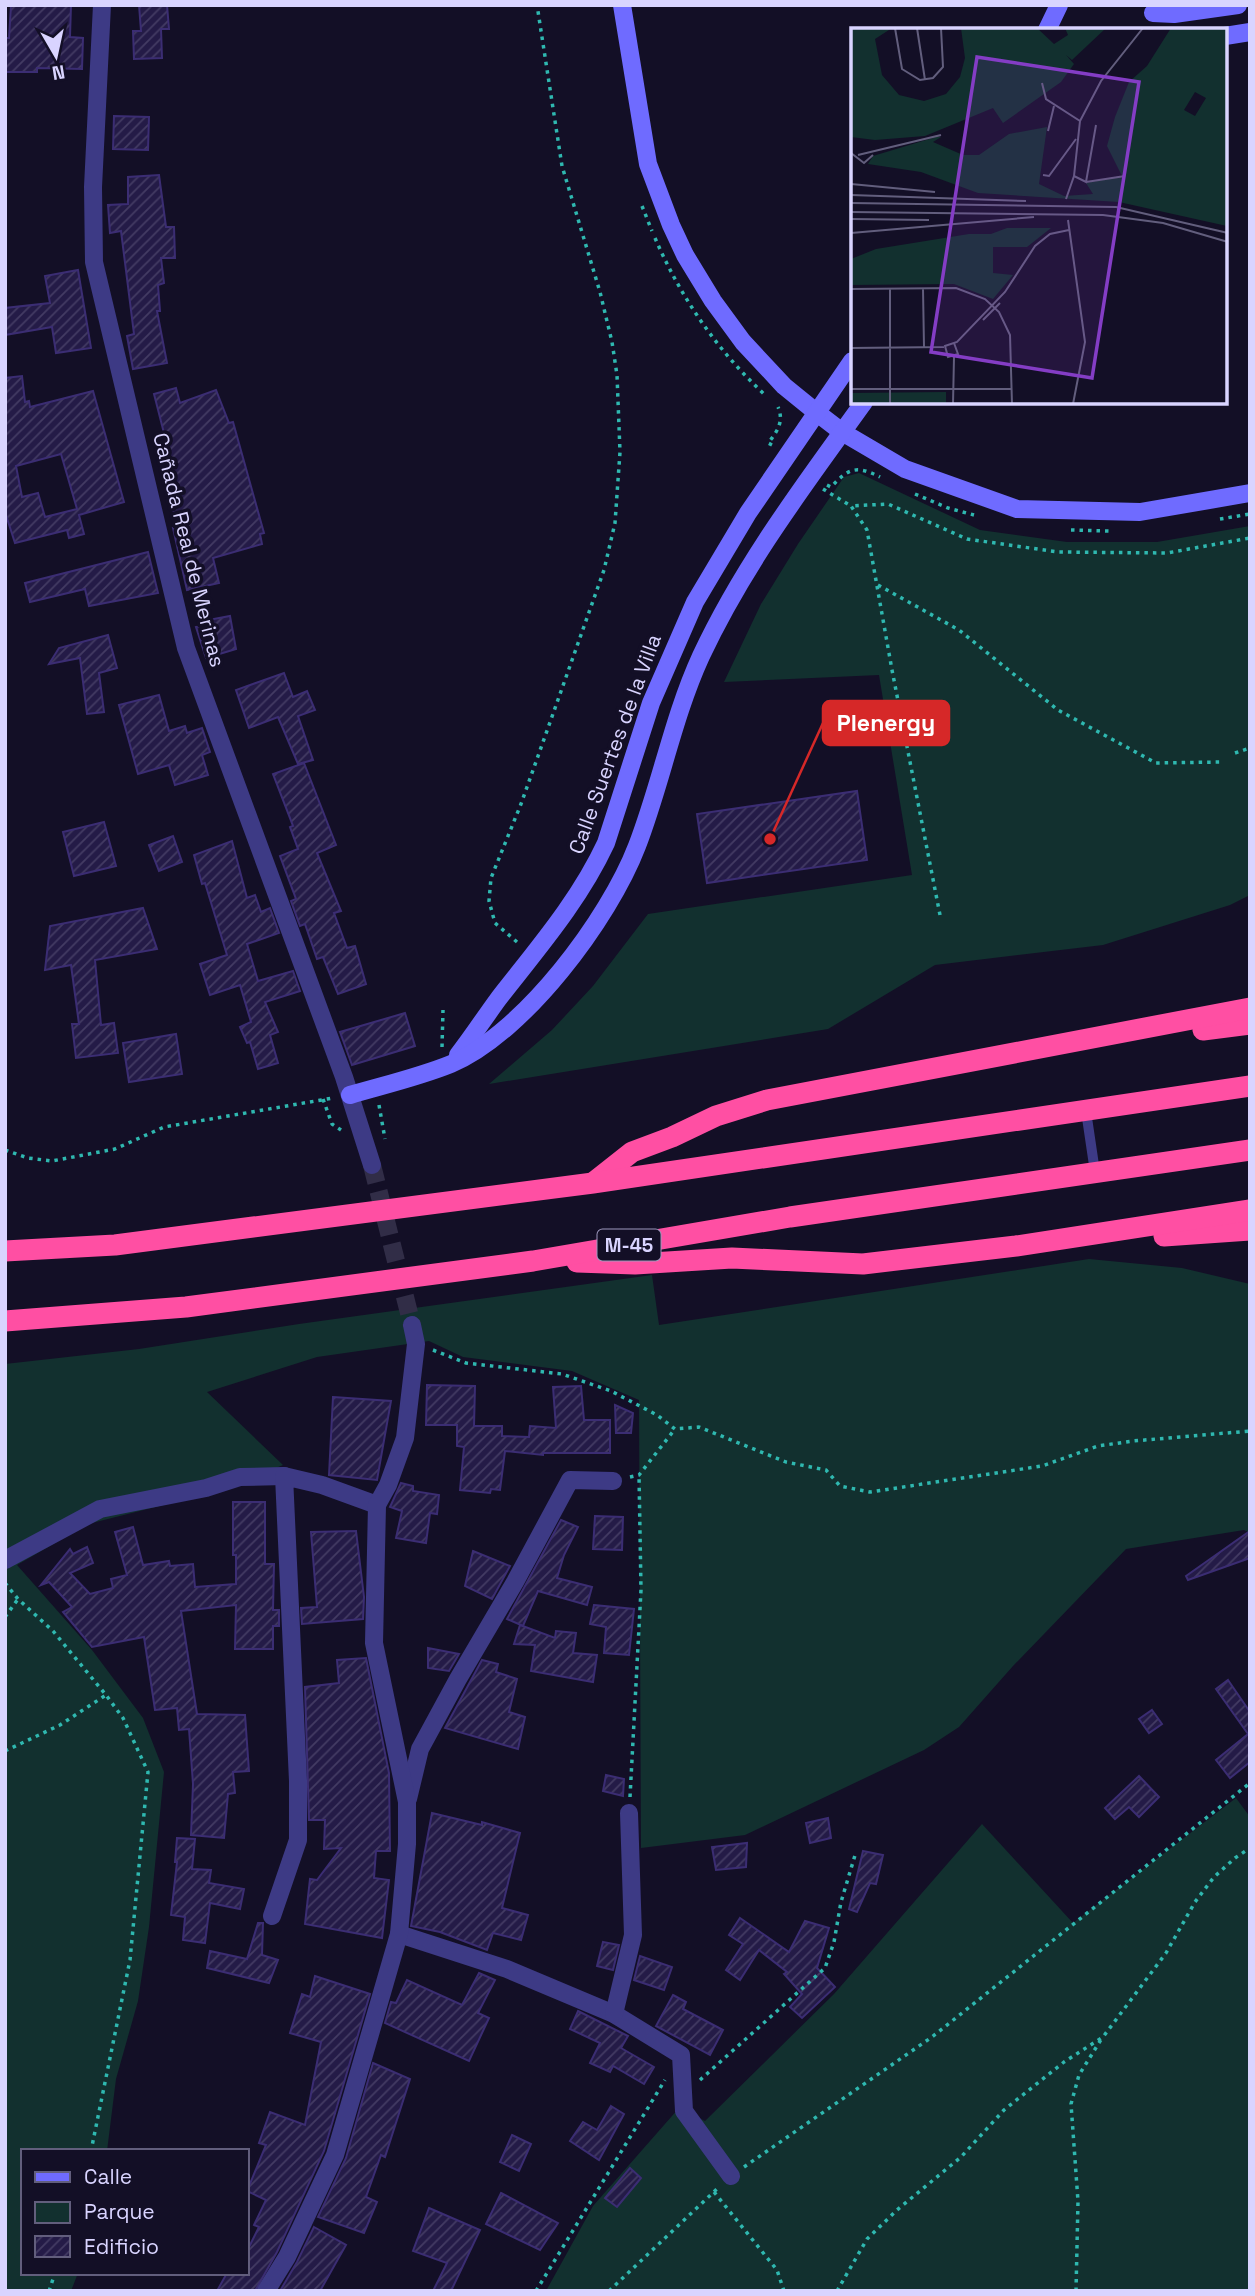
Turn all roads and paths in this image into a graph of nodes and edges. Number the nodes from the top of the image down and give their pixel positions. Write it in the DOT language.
graph roads {
  1 [pos="102,5"];
  2 [pos="537,5"];
  3 [pos="622,5"];
  4 [pos="1059,5"];
  5 [pos="1238,5"];
  6 [pos="1153,16"];
  7 [pos="1048,28"];
  8 [pos="1250,32"];
  9 [pos="1227,36"];
  10 [pos="851,362"];
  11 [pos="863,404"];
  12 [pos="816,412"];
  13 [pos="842,432"];
  14 [pos="822,488"];
  15 [pos="1250,494"];
  16 [pos="851,506"];
  17 [pos="1250,538"];
  18 [pos="876,584"];
  19 [pos="1250,748"];
  20 [pos="1235,753"];
  21 [pos="1224,762"];
  22 [pos="940,915"];
  23 [pos="517,942"];
  24 [pos="1250,1008"];
  25 [pos="1250,1024"];
  26 [pos="453,1063"];
  27 [pos="940,1067"];
  28 [pos="1250,1086"];
  29 [pos="350,1095"];
  30 [pos="378,1099"];
  31 [pos="1086,1111"];
  32 [pos="385,1139"];
  33 [pos="5,1150"];
  34 [pos="1250,1150"];
  35 [pos="372,1165"];
  36 [pos="1095,1172"];
  37 [pos="593,1183"];
  38 [pos="1250,1210"];
  39 [pos="1250,1230"];
  40 [pos="1016,1246"];
  41 [pos="5,1251"];
  42 [pos="533,1261"];
  43 [pos="5,1321"];
  44 [pos="412,1325"];
  45 [pos="416,1344"];
  46 [pos="675,1429"];
  47 [pos="1250,1431"];
  48 [pos="639,1475"];
  49 [pos="284,1476"];
  50 [pos="612,1481"];
  51 [pos="377,1505"];
  52 [pos="5,1560"];
  53 [pos="5,1584"];
  54 [pos="18,1599"];
  55 [pos="5,1617"];
  56 [pos="106,1695"];
  57 [pos="5,1751"];
  58 [pos="1250,1783"];
  59 [pos="407,1802"];
  60 [pos="629,1813"];
  61 [pos="1250,1848"];
  62 [pos="856,1852"];
  63 [pos="272,1916"];
  64 [pos="399,1934"];
  65 [pos="614,2014"];
  66 [pos="1103,2037"];
  67 [pos="681,2054"];
  68 [pos="683,2096"];
  69 [pos="91,2149"];
  70 [pos="731,2176"];
  71 [pos="713,2192"];
  72 [pos="266,2291"];
  73 [pos="536,2291"];
  74 [pos="609,2291"];
  75 [pos="784,2291"];
  76 [pos="837,2291"];
  77 [pos="1076,2291"];
  1 -- 29 [label="street, Cañada Real de Merinas"];
  2 -- 23 [label="path"];
  3 -- 12 [label="main road"];
  4 -- 7 [label="main road"];
  5 -- 6 [label="main road"];
  8 -- 9 [label="main road"];
  10 -- 12 [label="main road, Calle Suertes de la Villa"];
  11 -- 13 [label="main road"];
  12 -- 13 [label="main road"];
  12 -- 26 [label="main road, Calle Suertes de la Villa"];
  13 -- 15 [label="main road"];
  13 -- 26 [label="main road"];
  14 -- 16 [label="path"];
  16 -- 17 [label="path"];
  16 -- 18 [label="path"];
  18 -- 21 [label="path"];
  18 -- 22 [label="path"];
  19 -- 20 [label="path"];
  24 -- 27 [label="highway"];
  25 -- 27 [label="highway"];
  26 -- 29 [label="main road"];
  27 -- 37 [label="highway"];
  28 -- 31 [label="highway"];
  29 -- 33 [label="path"];
  29 -- 35 [label="street, Cañada Real de Merinas"];
  30 -- 32 [label="path"];
  31 -- 36 [label="lane"];
  31 -- 37 [label="highway"];
  34 -- 36 [label="highway, M-45"];
  36 -- 42 [label="highway, M-45"];
  37 -- 41 [label="highway"];
  38 -- 40 [label="highway"];
  39 -- 40 [label="highway"];
  40 -- 42 [label="highway"];
  42 -- 43 [label="highway, M-45"];
  44 -- 45 [label="street"];
  45 -- 46 [label="path"];
  45 -- 51 [label="street"];
  46 -- 47 [label="path"];
  46 -- 48 [label="path"];
  48 -- 50 [label="path"];
  48 -- 60 [label="path"];
  49 -- 51 [label="street"];
  49 -- 52 [label="street"];
  49 -- 63 [label="street"];
  50 -- 59 [label="street"];
  51 -- 59 [label="street"];
  53 -- 54 [label="path"];
  54 -- 55 [label="path"];
  54 -- 56 [label="path"];
  56 -- 57 [label="path"];
  56 -- 69 [label="path"];
  58 -- 70 [label="path"];
  59 -- 64 [label="street"];
  60 -- 65 [label="street"];
  61 -- 66 [label="path"];
  62 -- 68 [label="path"];
  64 -- 65 [label="street"];
  64 -- 72 [label="street"];
  65 -- 67 [label="street"];
  66 -- 76 [label="path"];
  66 -- 77 [label="path"];
  67 -- 68 [label="street"];
  67 -- 73 [label="path"];
  68 -- 70 [label="street"];
  70 -- 71 [label="path"];
  71 -- 74 [label="path"];
  71 -- 75 [label="path"];
}
